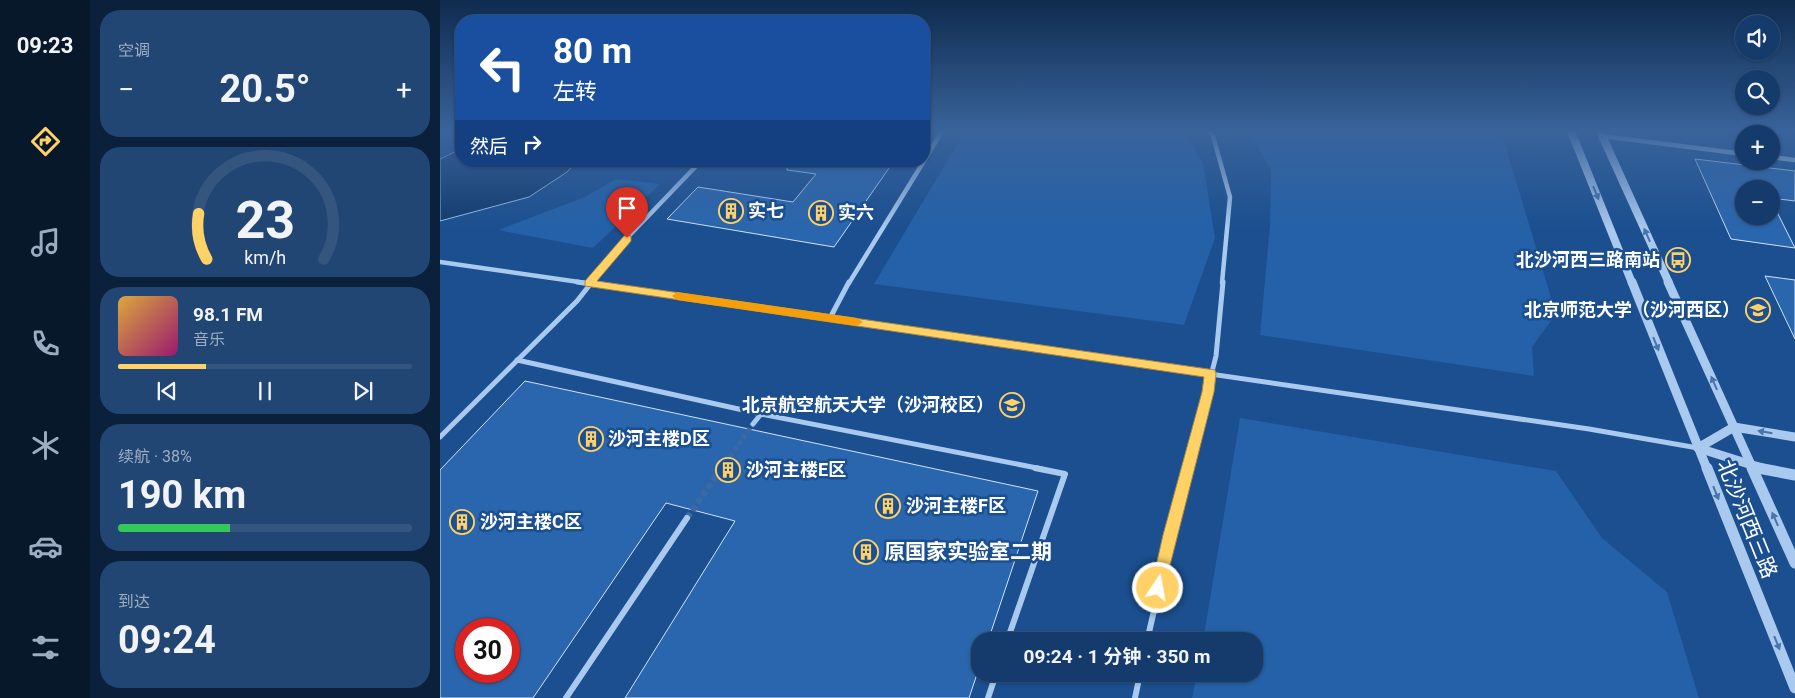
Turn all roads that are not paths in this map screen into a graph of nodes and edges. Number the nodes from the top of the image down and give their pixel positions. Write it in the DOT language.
graph roads {
  1 [pos="1221,164"];
  2 [pos="1584,164"];
  3 [pos="1614,164"];
  4 [pos="695,167"];
  5 [pos="920,167"];
  6 [pos="440,262"];
  7 [pos="589,284"];
  8 [pos="830,318"];
  9 [pos="517,360"];
  10 [pos="1210,374"];
  11 [pos="761,414"];
  12 [pos="753,424"];
  13 [pos="1734,427"];
  14 [pos="440,437"];
  15 [pos="1795,437"];
  16 [pos="1698,448"];
  17 [pos="1752,467"];
  18 [pos="1795,475"];
  19 [pos="687,518"];
  20 [pos="1795,563"];
  21 [pos="1010,632"];
  22 [pos="1149,632"];
  23 [pos="993,682"];
  24 [pos="1138,682"];
  25 [pos="1795,688"];
  26 [pos="566,698"];
  27 [pos="988,698"];
  28 [pos="1134,698"];
  1 -- 10 [label="street"];
  2 -- 16 [label="street, 北沙河西三路, one-way"];
  13 -- 3 [label="street, 北沙河西三路, one-way"];
  4 -- 7 [label="street"];
  5 -- 8 [label="street"];
  6 -- 7 [label="street"];
  7 -- 8 [label="street"];
  7 -- 9 [label="street"];
  8 -- 10 [label="street"];
  9 -- 11 [label="street"];
  9 -- 14 [label="street"];
  10 -- 16 [label="street"];
  10 -- 22 [label="street"];
  11 -- 12 [label="street"];
  11 -- 21 [label="street"];
  15 -- 13 [label="street, one-way"];
  13 -- 16 [label="street"];
  13 -- 17 [label="street, 北沙河西三路"];
  16 -- 17 [label="street"];
  16 -- 25 [label="street, 北沙河西三路, one-way"];
  17 -- 18 [label="street"];
  20 -- 17 [label="street, 北沙河西三路, one-way"];
  19 -- 26 [label="street"];
  23 -- 27 [label="street"];
  24 -- 28 [label="street"];
}
